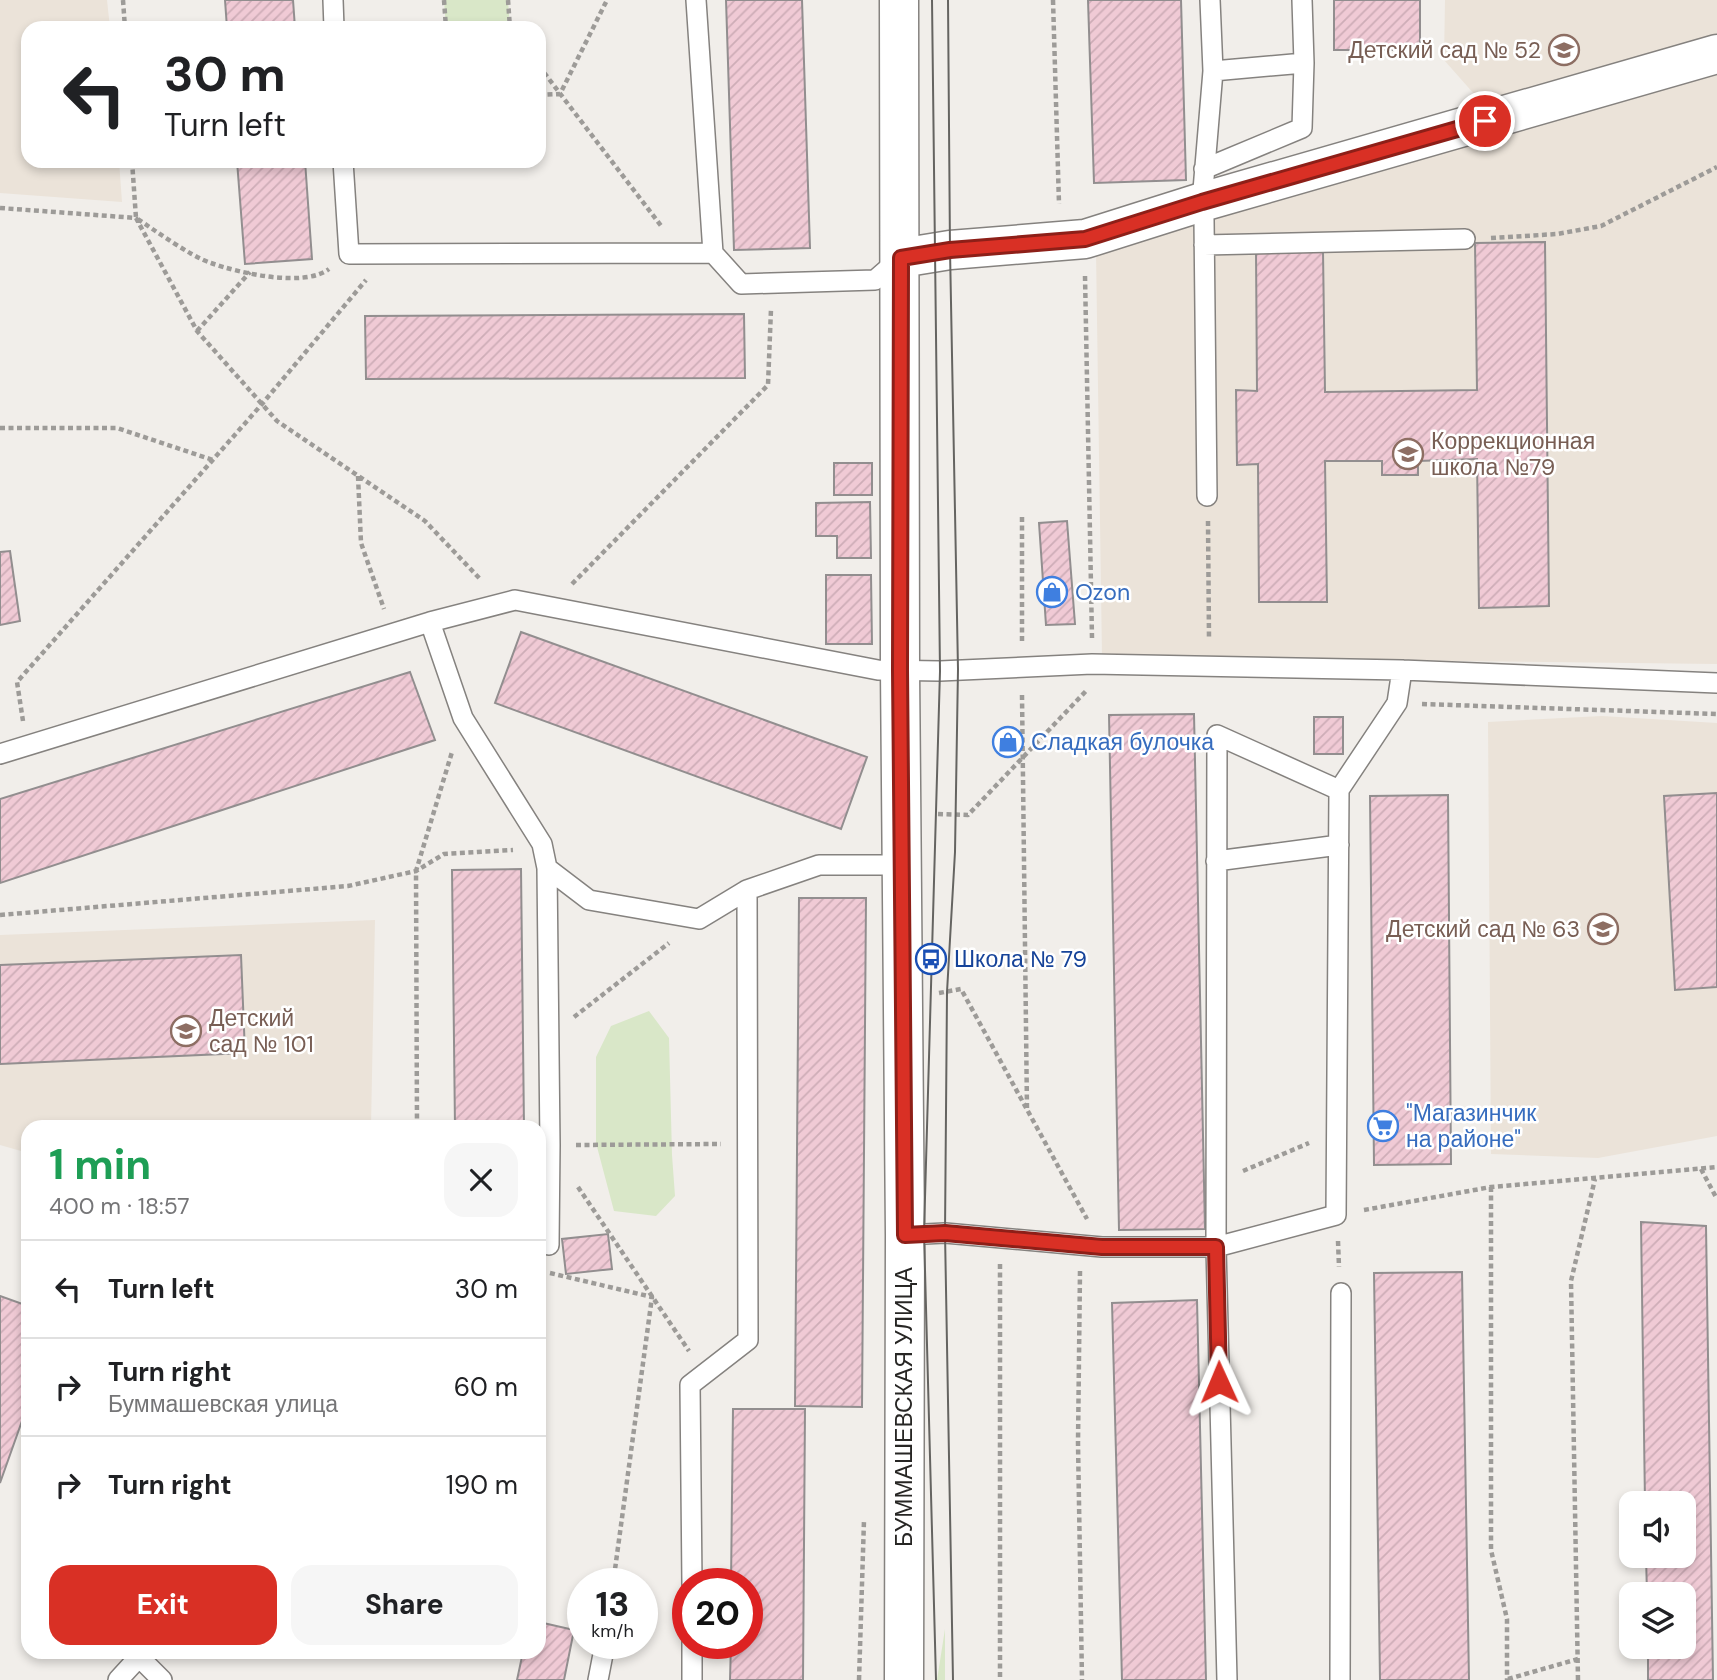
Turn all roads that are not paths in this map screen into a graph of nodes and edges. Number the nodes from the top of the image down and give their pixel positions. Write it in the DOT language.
graph roads {
  1 [pos="332,0"];
  2 [pos="696,0"];
  3 [pos="899,0"];
  4 [pos="1210,0"];
  5 [pos="1302,0"];
  6 [pos="334,21"];
  7 [pos="1717,54"];
  8 [pos="1304,63"];
  9 [pos="1213,71"];
  10 [pos="343,168"];
  11 [pos="1203,186"];
  12 [pos="1465,239"];
  13 [pos="1204,245"];
  14 [pos="713,253"];
  15 [pos="901,258"];
  16 [pos="1207,496"];
  17 [pos="430,622"];
  18 [pos="900,670"];
  19 [pos="1402,670"];
  20 [pos="1717,683"];
  21 [pos="0,754"];
  22 [pos="1339,790"];
  23 [pos="1339,845"];
  24 [pos="1216,861"];
  25 [pos="903,865"];
  26 [pos="547,868"];
  27 [pos="747,890"];
  28 [pos="905,1235"];
  29 [pos="549,1245"];
  30 [pos="1216,1247"];
  31 [pos="1341,1293"];
  32 [pos="692,1568"];
  33 [pos="137,1659"];
  34 [pos="141,1659"];
  35 [pos="602,1659"];
  36 [pos="692,1659"];
  37 [pos="118,1680"];
  38 [pos="162,1680"];
  39 [pos="598,1680"];
  40 [pos="692,1680"];
  41 [pos="904,1680"];
  42 [pos="1227,1680"];
  43 [pos="1340,1680"];
  1 -- 6 [label="lane"];
  2 -- 14 [label="lane"];
  3 -- 15 [label="street, БУММАШЕВСКАЯ УЛИЦА"];
  4 -- 9 [label="lane"];
  5 -- 8 [label="lane"];
  7 -- 11 [label="street"];
  8 -- 9 [label="lane"];
  8 -- 11 [label="lane"];
  9 -- 11 [label="lane"];
  10 -- 14 [label="lane"];
  11 -- 13 [label="lane"];
  11 -- 15 [label="street"];
  12 -- 13 [label="lane"];
  13 -- 16 [label="lane"];
  14 -- 15 [label="lane"];
  15 -- 18 [label="street, БУММАШЕВСКАЯ УЛИЦА"];
  17 -- 18 [label="lane"];
  17 -- 21 [label="lane"];
  17 -- 26 [label="lane"];
  18 -- 19 [label="lane"];
  18 -- 25 [label="street, БУММАШЕВСКАЯ УЛИЦА"];
  19 -- 20 [label="lane"];
  19 -- 22 [label="lane"];
  22 -- 23 [label="lane"];
  22 -- 24 [label="lane"];
  23 -- 24 [label="lane"];
  23 -- 30 [label="lane"];
  24 -- 30 [label="lane"];
  25 -- 27 [label="lane"];
  25 -- 28 [label="street, БУММАШЕВСКАЯ УЛИЦА"];
  26 -- 27 [label="lane"];
  26 -- 29 [label="lane"];
  27 -- 32 [label="lane"];
  28 -- 30 [label="lane"];
  28 -- 41 [label="street, БУММАШЕВСКАЯ УЛИЦА"];
  30 -- 42 [label="lane"];
  31 -- 43 [label="lane"];
  33 -- 37 [label="lane"];
  34 -- 38 [label="lane"];
  35 -- 39 [label="lane"];
  36 -- 40 [label="lane"];
}
